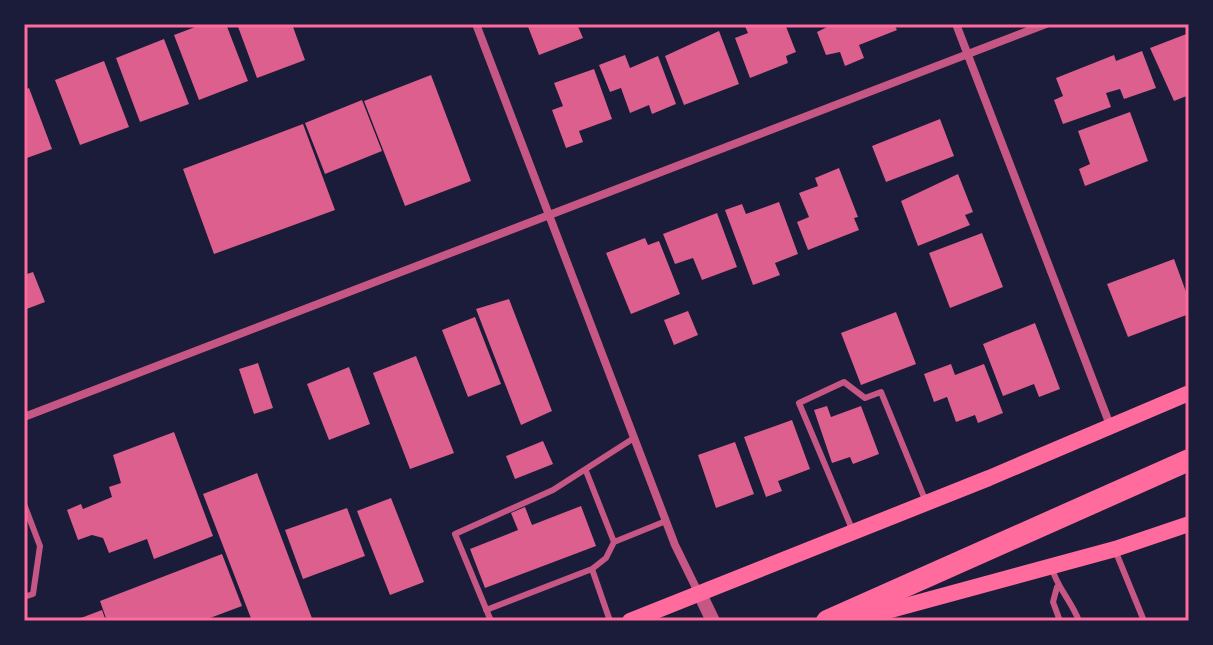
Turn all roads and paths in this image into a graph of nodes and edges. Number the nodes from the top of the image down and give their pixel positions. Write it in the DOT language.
graph roads {
  1 [pos="476,24"];
  2 [pos="956,24"];
  3 [pos="1046,24"];
  4 [pos="967,54"];
  5 [pos="549,214"];
  6 [pos="1189,393"];
  7 [pos="24,417"];
  8 [pos="1110,425"];
  9 [pos="634,438"];
  10 [pos="1189,460"];
  11 [pos="586,471"];
  12 [pos="927,503"];
  13 [pos="24,504"];
  14 [pos="666,521"];
  15 [pos="1189,524"];
  16 [pos="853,533"];
  17 [pos="614,542"];
  18 [pos="1115,549"];
  19 [pos="1051,566"];
  20 [pos="592,569"];
  21 [pos="1057,587"];
  22 [pos="700,594"];
  23 [pos="24,597"];
  24 [pos="486,610"];
  25 [pos="491,621"];
  26 [pos="610,621"];
  27 [pos="630,621"];
  28 [pos="713,621"];
  29 [pos="827,621"];
  30 [pos="850,621"];
  31 [pos="1060,621"];
  32 [pos="1079,621"];
  33 [pos="1144,621"];
  1 -- 5 [label="street"];
  2 -- 4 [label="street"];
  3 -- 4 [label="street"];
  4 -- 5 [label="street"];
  4 -- 8 [label="street"];
  5 -- 7 [label="street"];
  5 -- 9 [label="street"];
  6 -- 8 [label="main road"];
  8 -- 12 [label="main road"];
  9 -- 11 [label="lane"];
  9 -- 14 [label="street"];
  10 -- 29 [label="highway"];
  11 -- 17 [label="lane"];
  11 -- 24 [label="lane"];
  12 -- 16 [label="main road"];
  12 -- 16 [label="lane"];
  13 -- 23 [label="lane"];
  14 -- 17 [label="lane"];
  14 -- 22 [label="street"];
  15 -- 18 [label="main road"];
  16 -- 22 [label="main road"];
  17 -- 20 [label="lane"];
  18 -- 19 [label="main road"];
  18 -- 33 [label="lane"];
  19 -- 21 [label="lane"];
  19 -- 30 [label="main road"];
  20 -- 24 [label="lane"];
  20 -- 26 [label="lane"];
  21 -- 31 [label="lane"];
  21 -- 32 [label="lane"];
  22 -- 27 [label="main road"];
  22 -- 28 [label="street"];
  24 -- 25 [label="lane"];
}
